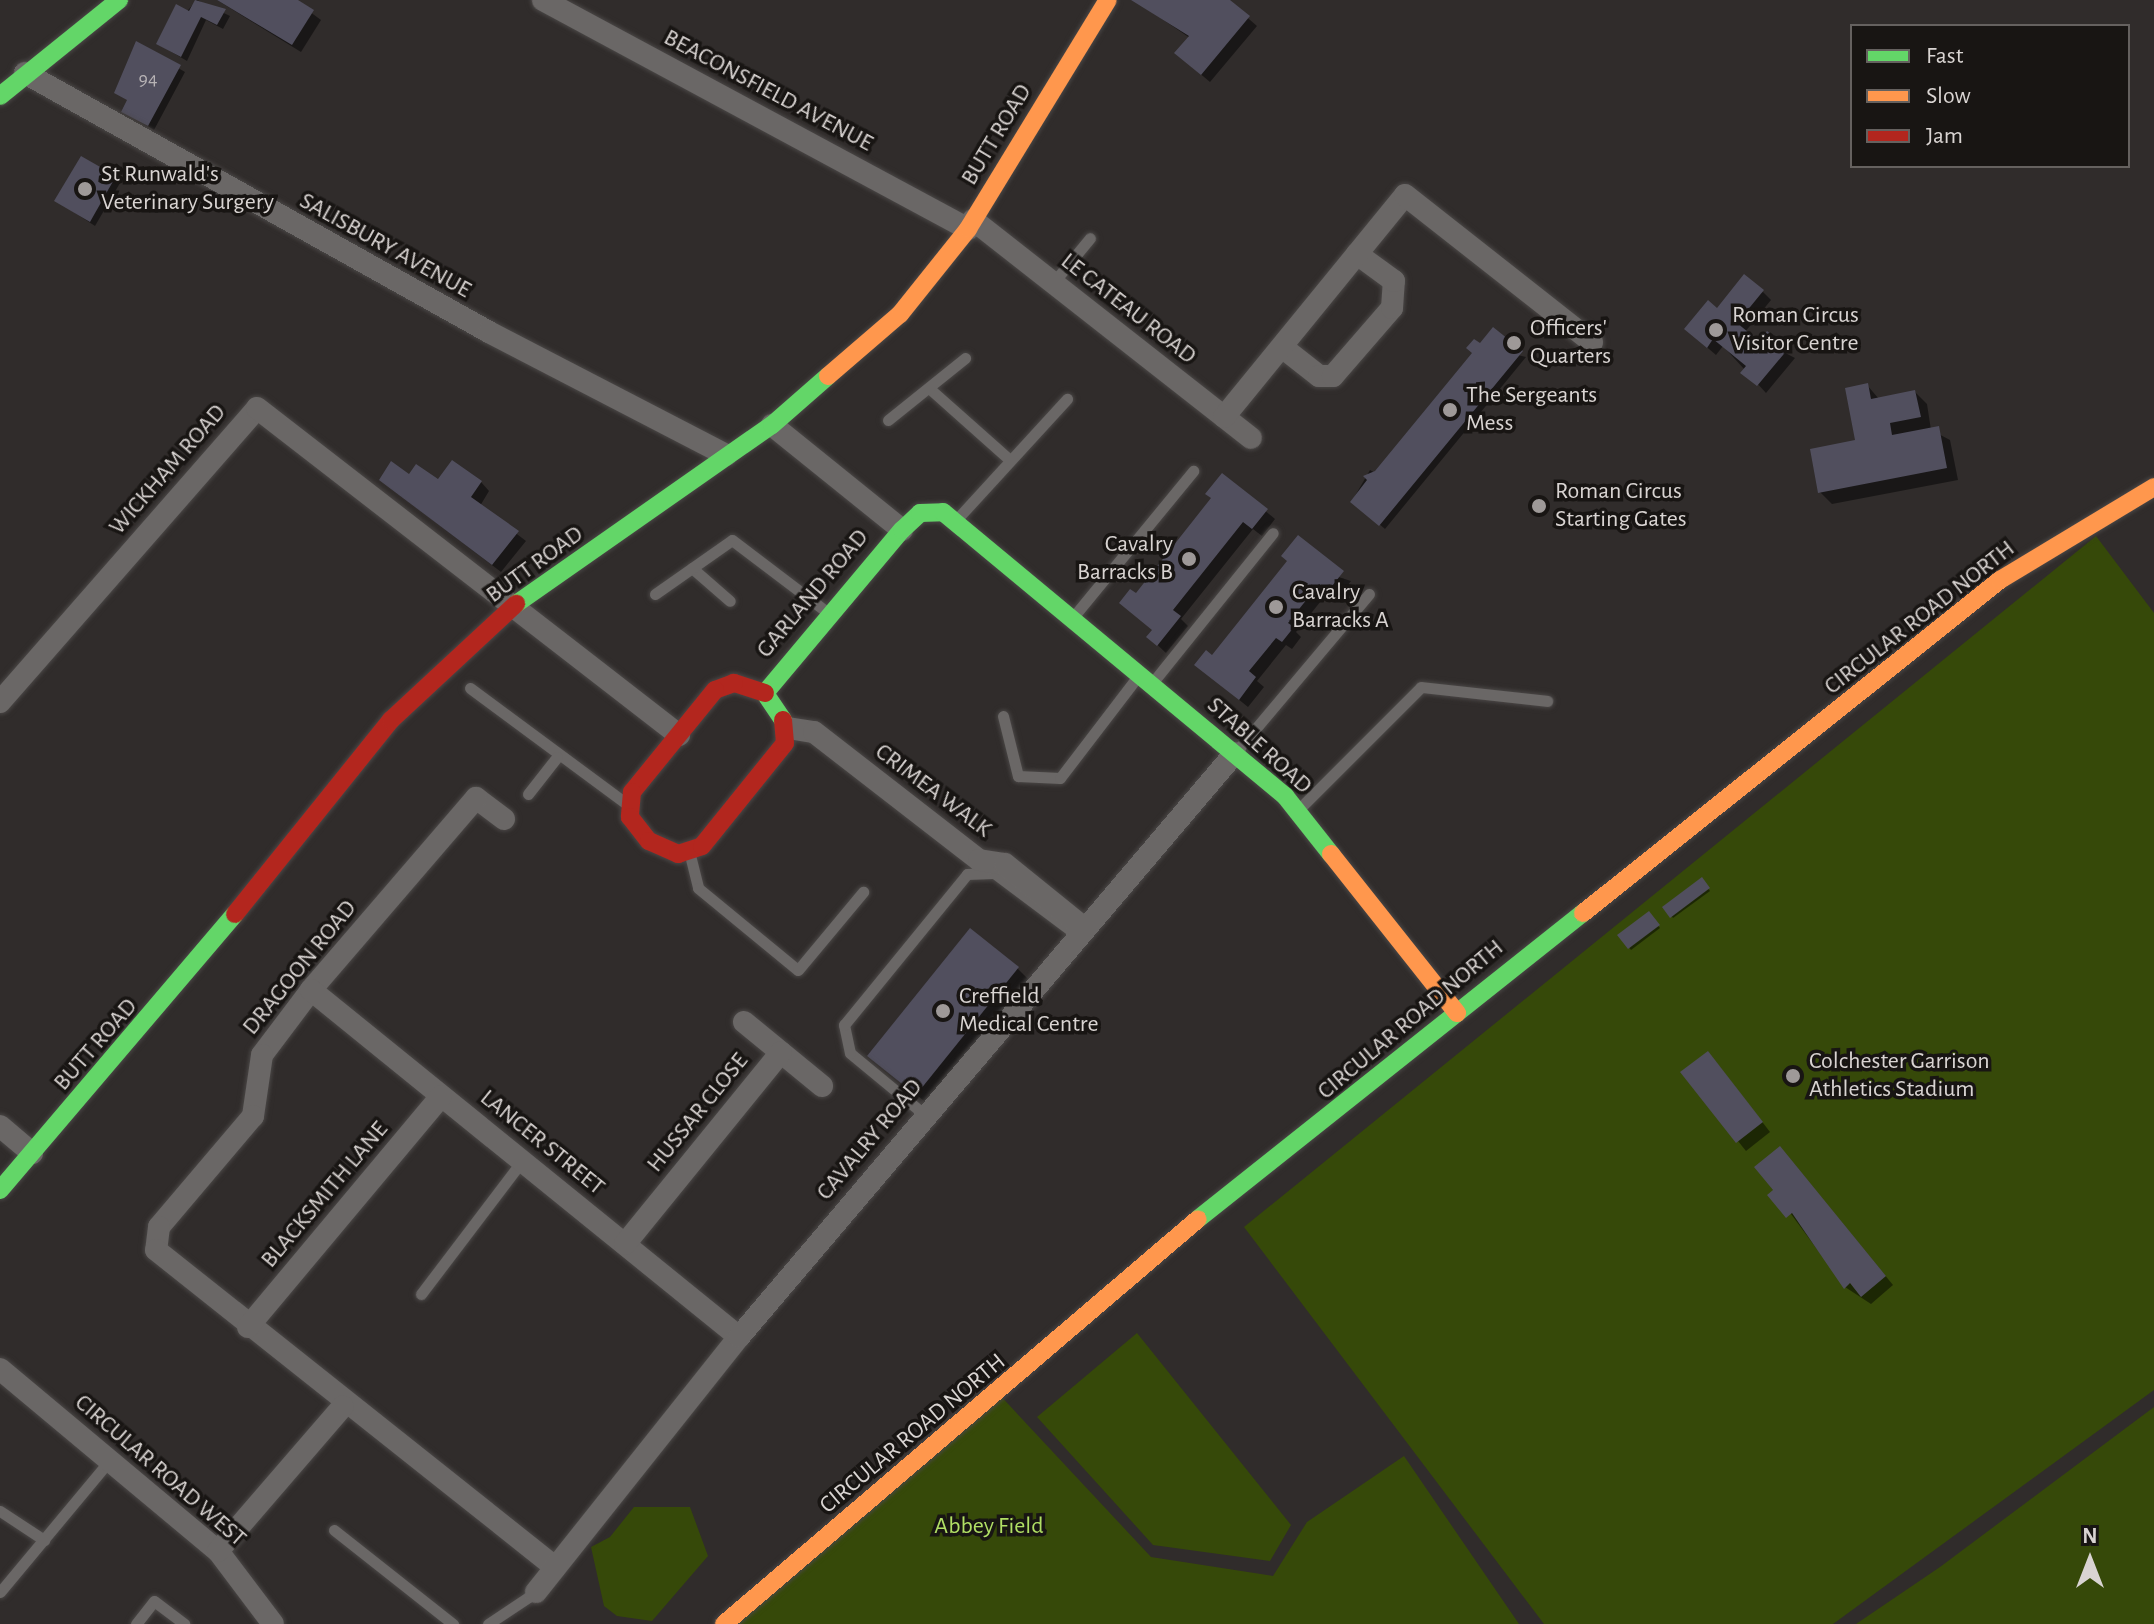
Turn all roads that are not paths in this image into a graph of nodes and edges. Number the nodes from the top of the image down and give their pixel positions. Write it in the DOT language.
graph roads {
  1 [pos="119,0"];
  2 [pos="543,0"];
  3 [pos="1108,0"];
  4 [pos="25,73"];
  5 [pos="0,96"];
  6 [pos="970,225"];
  7 [pos="1090,238"];
  8 [pos="1357,254"];
  9 [pos="1053,283"];
  10 [pos="1592,342"];
  11 [pos="1282,347"];
  12 [pos="965,358"];
  13 [pos="930,389"];
  14 [pos="1067,399"];
  15 [pos="1224,417"];
  16 [pos="888,420"];
  17 [pos="772,425"];
  18 [pos="1251,438"];
  19 [pos="726,455"];
  20 [pos="1010,460"];
  21 [pos="1193,471"];
  22 [pos="2154,487"];
  23 [pos="957,519"];
  24 [pos="902,530"];
  25 [pos="1273,533"];
  26 [pos="692,568"];
  27 [pos="655,594"];
  28 [pos="1369,594"];
  29 [pos="730,601"];
  30 [pos="516,604"];
  31 [pos="829,613"];
  32 [pos="1074,616"];
  33 [pos="1147,677"];
  34 [pos="470,688"];
  35 [pos="765,693"];
  36 [pos="1547,701"];
  37 [pos="0,702"];
  38 [pos="1003,716"];
  39 [pos="788,728"];
  40 [pos="679,735"];
  41 [pos="1235,753"];
  42 [pos="557,757"];
  43 [pos="528,794"];
  44 [pos="631,806"];
  45 [pos="1297,811"];
  46 [pos="504,819"];
  47 [pos="689,850"];
  48 [pos="863,892"];
  49 [pos="1080,931"];
  50 [pos="311,990"];
  51 [pos="1457,1013"];
  52 [pos="744,1022"];
  53 [pos="781,1052"];
  54 [pos="822,1086"];
  55 [pos="441,1096"];
  56 [pos="925,1115"];
  57 [pos="0,1126"];
  58 [pos="32,1153"];
  59 [pos="522,1161"];
  60 [pos="0,1190"];
  61 [pos="625,1244"];
  62 [pos="421,1294"];
  63 [pos="248,1327"];
  64 [pos="739,1337"];
  65 [pos="0,1369"];
  66 [pos="343,1406"];
  67 [pos="112,1458"];
  68 [pos="0,1511"];
  69 [pos="334,1530"];
  70 [pos="44,1540"];
  71 [pos="218,1551"];
  72 [pos="555,1567"];
  73 [pos="0,1592"];
  74 [pos="536,1592"];
  75 [pos="136,1624"];
  76 [pos="184,1624"];
  77 [pos="273,1624"];
  78 [pos="453,1624"];
  79 [pos="488,1624"];
  80 [pos="724,1624"];
  1 -- 4 [label="street"];
  2 -- 6 [label="street, BEACONSFIELD AVENUE"];
  3 -- 6 [label="street, BUTT ROAD"];
  4 -- 5 [label="street"];
  4 -- 19 [label="street, SALISBURY AVENUE"];
  6 -- 9 [label="street, LE CATEAU ROAD"];
  6 -- 17 [label="street, BUTT ROAD"];
  7 -- 9 [label="lane"];
  8 -- 10 [label="street"];
  8 -- 11 [label="street"];
  8 -- 11 [label="street"];
  9 -- 15 [label="street, LE CATEAU ROAD"];
  11 -- 15 [label="street"];
  12 -- 13 [label="lane"];
  13 -- 16 [label="lane"];
  13 -- 20 [label="lane"];
  14 -- 20 [label="lane"];
  15 -- 18 [label="street, LE CATEAU ROAD"];
  17 -- 19 [label="street, BUTT ROAD"];
  17 -- 24 [label="street, GARLAND ROAD"];
  19 -- 30 [label="street, BUTT ROAD"];
  20 -- 23 [label="lane"];
  21 -- 32 [label="lane"];
  22 -- 51 [label="street, CIRCULAR ROAD NORTH"];
  23 -- 24 [label="street, GARLAND ROAD"];
  23 -- 32 [label="street, STABLE ROAD"];
  24 -- 31 [label="street, GARLAND ROAD"];
  25 -- 33 [label="lane"];
  26 -- 27 [label="lane"];
  26 -- 29 [label="lane"];
  26 -- 31 [label="lane"];
  28 -- 41 [label="lane"];
  30 -- 37 [label="street, WICKHAM ROAD"];
  30 -- 40 [label="street"];
  30 -- 58 [label="street, BUTT ROAD"];
  31 -- 35 [label="street, GARLAND ROAD"];
  32 -- 33 [label="street, STABLE ROAD"];
  33 -- 38 [label="lane"];
  33 -- 41 [label="street, STABLE ROAD"];
  34 -- 42 [label="lane"];
  35 -- 39 [label="street, GARLAND ROAD"];
  35 -- 40 [label="street, GARLAND ROAD"];
  36 -- 45 [label="lane"];
  39 -- 47 [label="street"];
  39 -- 49 [label="street, CRIMEA WALK"];
  40 -- 44 [label="street, GARLAND ROAD"];
  41 -- 45 [label="street, STABLE ROAD"];
  41 -- 49 [label="street, CAVALRY ROAD"];
  42 -- 43 [label="lane"];
  42 -- 44 [label="lane"];
  44 -- 47 [label="street"];
  45 -- 51 [label="street, STABLE ROAD"];
  46 -- 50 [label="street, DRAGOON ROAD"];
  47 -- 48 [label="lane"];
  49 -- 56 [label="street, CAVALRY ROAD"];
  49 -- 56 [label="lane"];
  50 -- 55 [label="street, LANCER STREET"];
  50 -- 63 [label="street, DRAGOON ROAD"];
  51 -- 80 [label="street, CIRCULAR ROAD NORTH"];
  52 -- 53 [label="street, HUSSAR CLOSE"];
  53 -- 54 [label="street, HUSSAR CLOSE"];
  53 -- 61 [label="street, HUSSAR CLOSE"];
  55 -- 59 [label="street, LANCER STREET"];
  55 -- 63 [label="street, BLACKSMITH LANE"];
  56 -- 64 [label="street, CAVALRY ROAD"];
  57 -- 58 [label="street"];
  58 -- 60 [label="street, BUTT ROAD"];
  59 -- 61 [label="street, LANCER STREET"];
  59 -- 62 [label="lane"];
  61 -- 64 [label="street, LANCER STREET"];
  63 -- 66 [label="street, DRAGOON ROAD"];
  64 -- 72 [label="street, CAVALRY ROAD"];
  65 -- 67 [label="street, CIRCULAR ROAD WEST"];
  66 -- 71 [label="street"];
  66 -- 72 [label="street"];
  67 -- 70 [label="lane"];
  67 -- 71 [label="street, CIRCULAR ROAD WEST"];
  68 -- 70 [label="lane"];
  69 -- 78 [label="lane"];
  70 -- 73 [label="lane"];
  71 -- 77 [label="street, CIRCULAR ROAD WEST"];
  72 -- 74 [label="street, CAVALRY ROAD"];
  74 -- 79 [label="lane"];
  75 -- 76 [label="lane"];
}
